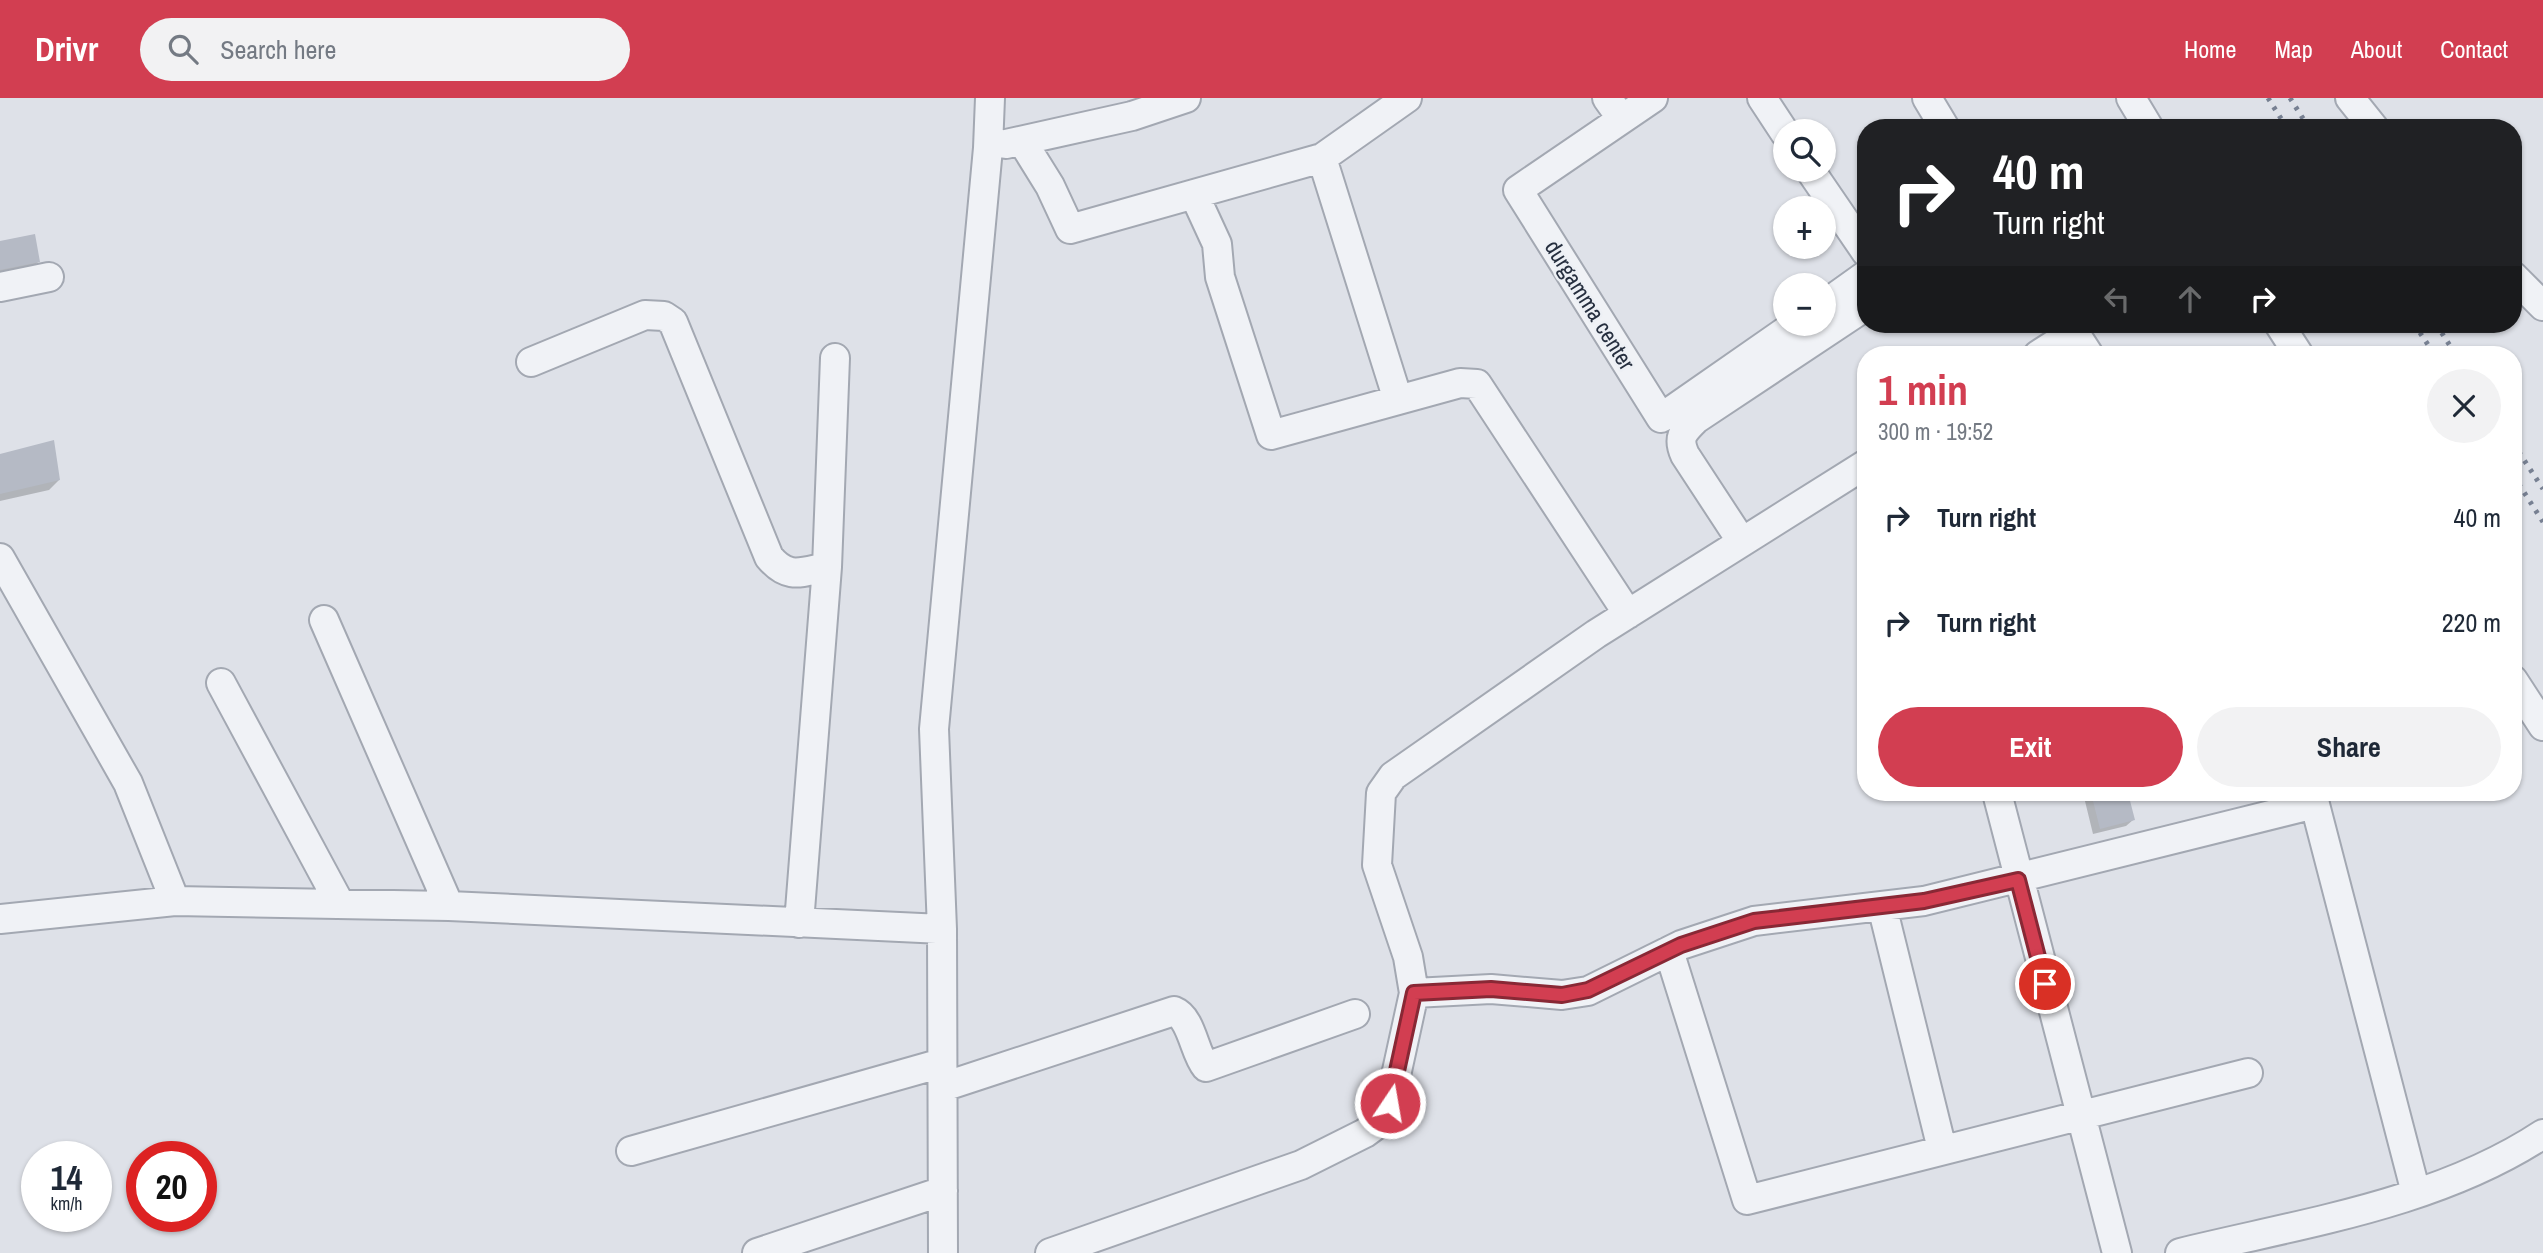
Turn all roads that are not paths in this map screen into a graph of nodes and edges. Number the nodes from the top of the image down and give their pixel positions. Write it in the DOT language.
graph roads {
  1 [pos="990,98"];
  2 [pos="1407,98"];
  3 [pos="1653,98"];
  4 [pos="1762,98"];
  5 [pos="1927,98"];
  6 [pos="2350,98"];
  7 [pos="1171,101"];
  8 [pos="1614,109"];
  9 [pos="1776,119"];
  10 [pos="1940,119"];
  11 [pos="2367,119"];
  12 [pos="1022,141"];
  13 [pos="988,148"];
  14 [pos="1322,158"];
  15 [pos="1818,182"];
  16 [pos="1194,194"];
  17 [pos="1857,239"];
  18 [pos="49,276"];
  19 [pos="1857,281"];
  20 [pos="2522,285"];
  21 [pos="0,287"];
  22 [pos="1836,296"];
  23 [pos="2543,306"];
  24 [pos="1857,312"];
  25 [pos="1779,336"];
  26 [pos="2078,337"];
  27 [pos="2058,346"];
  28 [pos="835,358"];
  29 [pos="531,362"];
  30 [pos="1398,400"];
  31 [pos="1857,474"];
  32 [pos="1742,542"];
  33 [pos="0,558"];
  34 [pos="827,567"];
  35 [pos="1628,614"];
  36 [pos="324,620"];
  37 [pos="221,683"];
  38 [pos="2522,694"];
  39 [pos="2543,726"];
  40 [pos="1999,801"];
  41 [pos="2302,801"];
  42 [pos="2314,801"];
  43 [pos="2018,880"];
  44 [pos="176,901"];
  45 [pos="340,904"];
  46 [pos="449,906"];
  47 [pos="1882,906"];
  48 [pos="0,919"];
  49 [pos="799,923"];
  50 [pos="942,929"];
  51 [pos="1669,951"];
  52 [pos="1414,993"];
  53 [pos="1355,1014"];
  54 [pos="2248,1073"];
  55 [pos="942,1075"];
  56 [pos="2079,1114"];
  57 [pos="2543,1134"];
  58 [pos="1942,1149"];
  59 [pos="631,1151"];
  60 [pos="943,1191"];
  61 [pos="2416,1193"];
  62 [pos="757,1253"];
  63 [pos="943,1253"];
  64 [pos="1050,1253"];
  65 [pos="2117,1253"];
  66 [pos="2180,1253"];
  1 -- 13 [label="street"];
  2 -- 14 [label="street"];
  3 -- 8 [label="street, durgamma center"];
  4 -- 9 [label="street"];
  5 -- 10 [label="street"];
  6 -- 11 [label="street"];
  7 -- 12 [label="street"];
  8 -- 25 [label="street, durgamma center"];
  12 -- 13 [label="street"];
  12 -- 16 [label="street"];
  13 -- 50 [label="street"];
  14 -- 16 [label="street"];
  14 -- 30 [label="street"];
  15 -- 17 [label="street"];
  16 -- 30 [label="street"];
  18 -- 21 [label="street"];
  19 -- 22 [label="street"];
  20 -- 23 [label="street"];
  24 -- 32 [label="street"];
  26 -- 27 [label="street"];
  28 -- 34 [label="street"];
  29 -- 34 [label="street"];
  30 -- 35 [label="street"];
  31 -- 32 [label="street"];
  32 -- 35 [label="street"];
  33 -- 44 [label="street"];
  34 -- 49 [label="street"];
  35 -- 52 [label="street"];
  36 -- 46 [label="street"];
  37 -- 45 [label="street"];
  38 -- 39 [label="street"];
  40 -- 43 [label="street"];
  41 -- 43 [label="street"];
  42 -- 61 [label="street"];
  43 -- 47 [label="street"];
  43 -- 56 [label="street"];
  44 -- 45 [label="street"];
  44 -- 48 [label="street"];
  45 -- 46 [label="street"];
  46 -- 49 [label="street"];
  47 -- 51 [label="street"];
  47 -- 58 [label="street"];
  49 -- 50 [label="street"];
  50 -- 55 [label="street"];
  51 -- 52 [label="street"];
  51 -- 58 [label="street"];
  52 -- 64 [label="street"];
  53 -- 55 [label="street"];
  54 -- 56 [label="street"];
  55 -- 59 [label="street"];
  55 -- 60 [label="street"];
  56 -- 58 [label="street"];
  56 -- 65 [label="street"];
  57 -- 61 [label="street"];
  60 -- 62 [label="street"];
  60 -- 63 [label="street"];
  61 -- 66 [label="street"];
}
